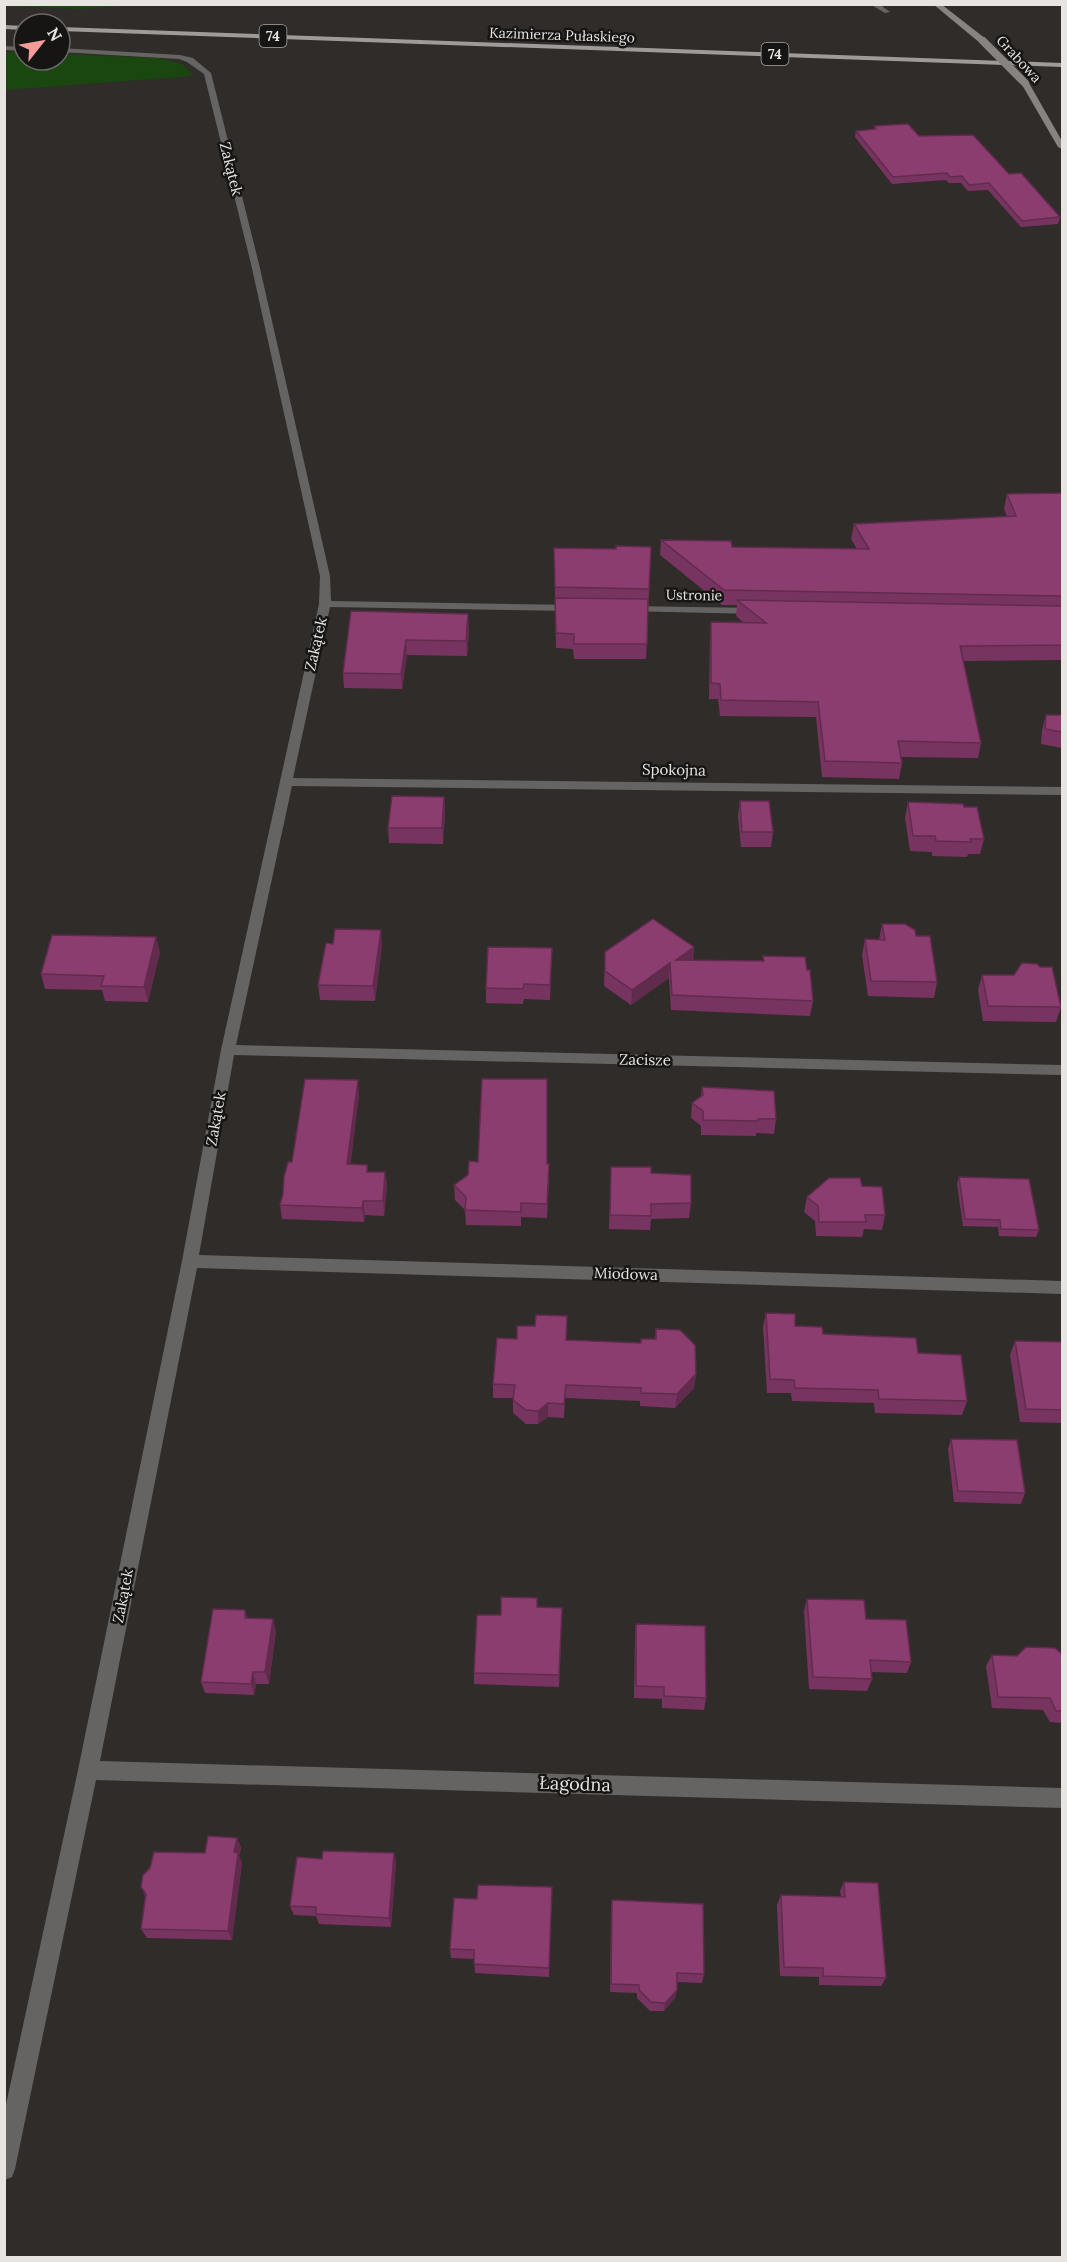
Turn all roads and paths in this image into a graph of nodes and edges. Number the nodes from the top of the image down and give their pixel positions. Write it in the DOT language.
graph roads {
  1 [pos="873,4"];
  2 [pos="936,4"];
  3 [pos="888,12"];
  4 [pos="72,29"];
  5 [pos="72,51"];
  6 [pos="1062,65"];
  7 [pos="1062,147"];
  8 [pos="325,604"];
  9 [pos="587,608"];
  10 [pos="610,608"];
  11 [pos="765,611"];
  12 [pos="285,782"];
  13 [pos="1062,791"];
  14 [pos="228,1050"];
  15 [pos="1062,1070"];
  16 [pos="190,1261"];
  17 [pos="1062,1288"];
  18 [pos="88,1770"];
  19 [pos="1062,1798"];
  20 [pos="4,2169"];
  1 -- 3 [label="street"];
  2 -- 7 [label="street, Grabowa, bridge"];
  4 -- 6 [label="main road, Kazimierza Pułaskiego / 74"];
  5 -- 8 [label="street, Zakątek"];
  8 -- 9 [label="street"];
  8 -- 12 [label="street, Zakątek"];
  10 -- 11 [label="street, Ustronie"];
  12 -- 13 [label="street, Spokojna"];
  12 -- 14 [label="street, Zakątek"];
  14 -- 15 [label="street, Zacisze"];
  14 -- 16 [label="street, Zakątek"];
  16 -- 17 [label="street, Miodowa"];
  16 -- 18 [label="street, Zakątek"];
  18 -- 19 [label="street, Łagodna"];
  18 -- 20 [label="street, Zakątek"];
}
